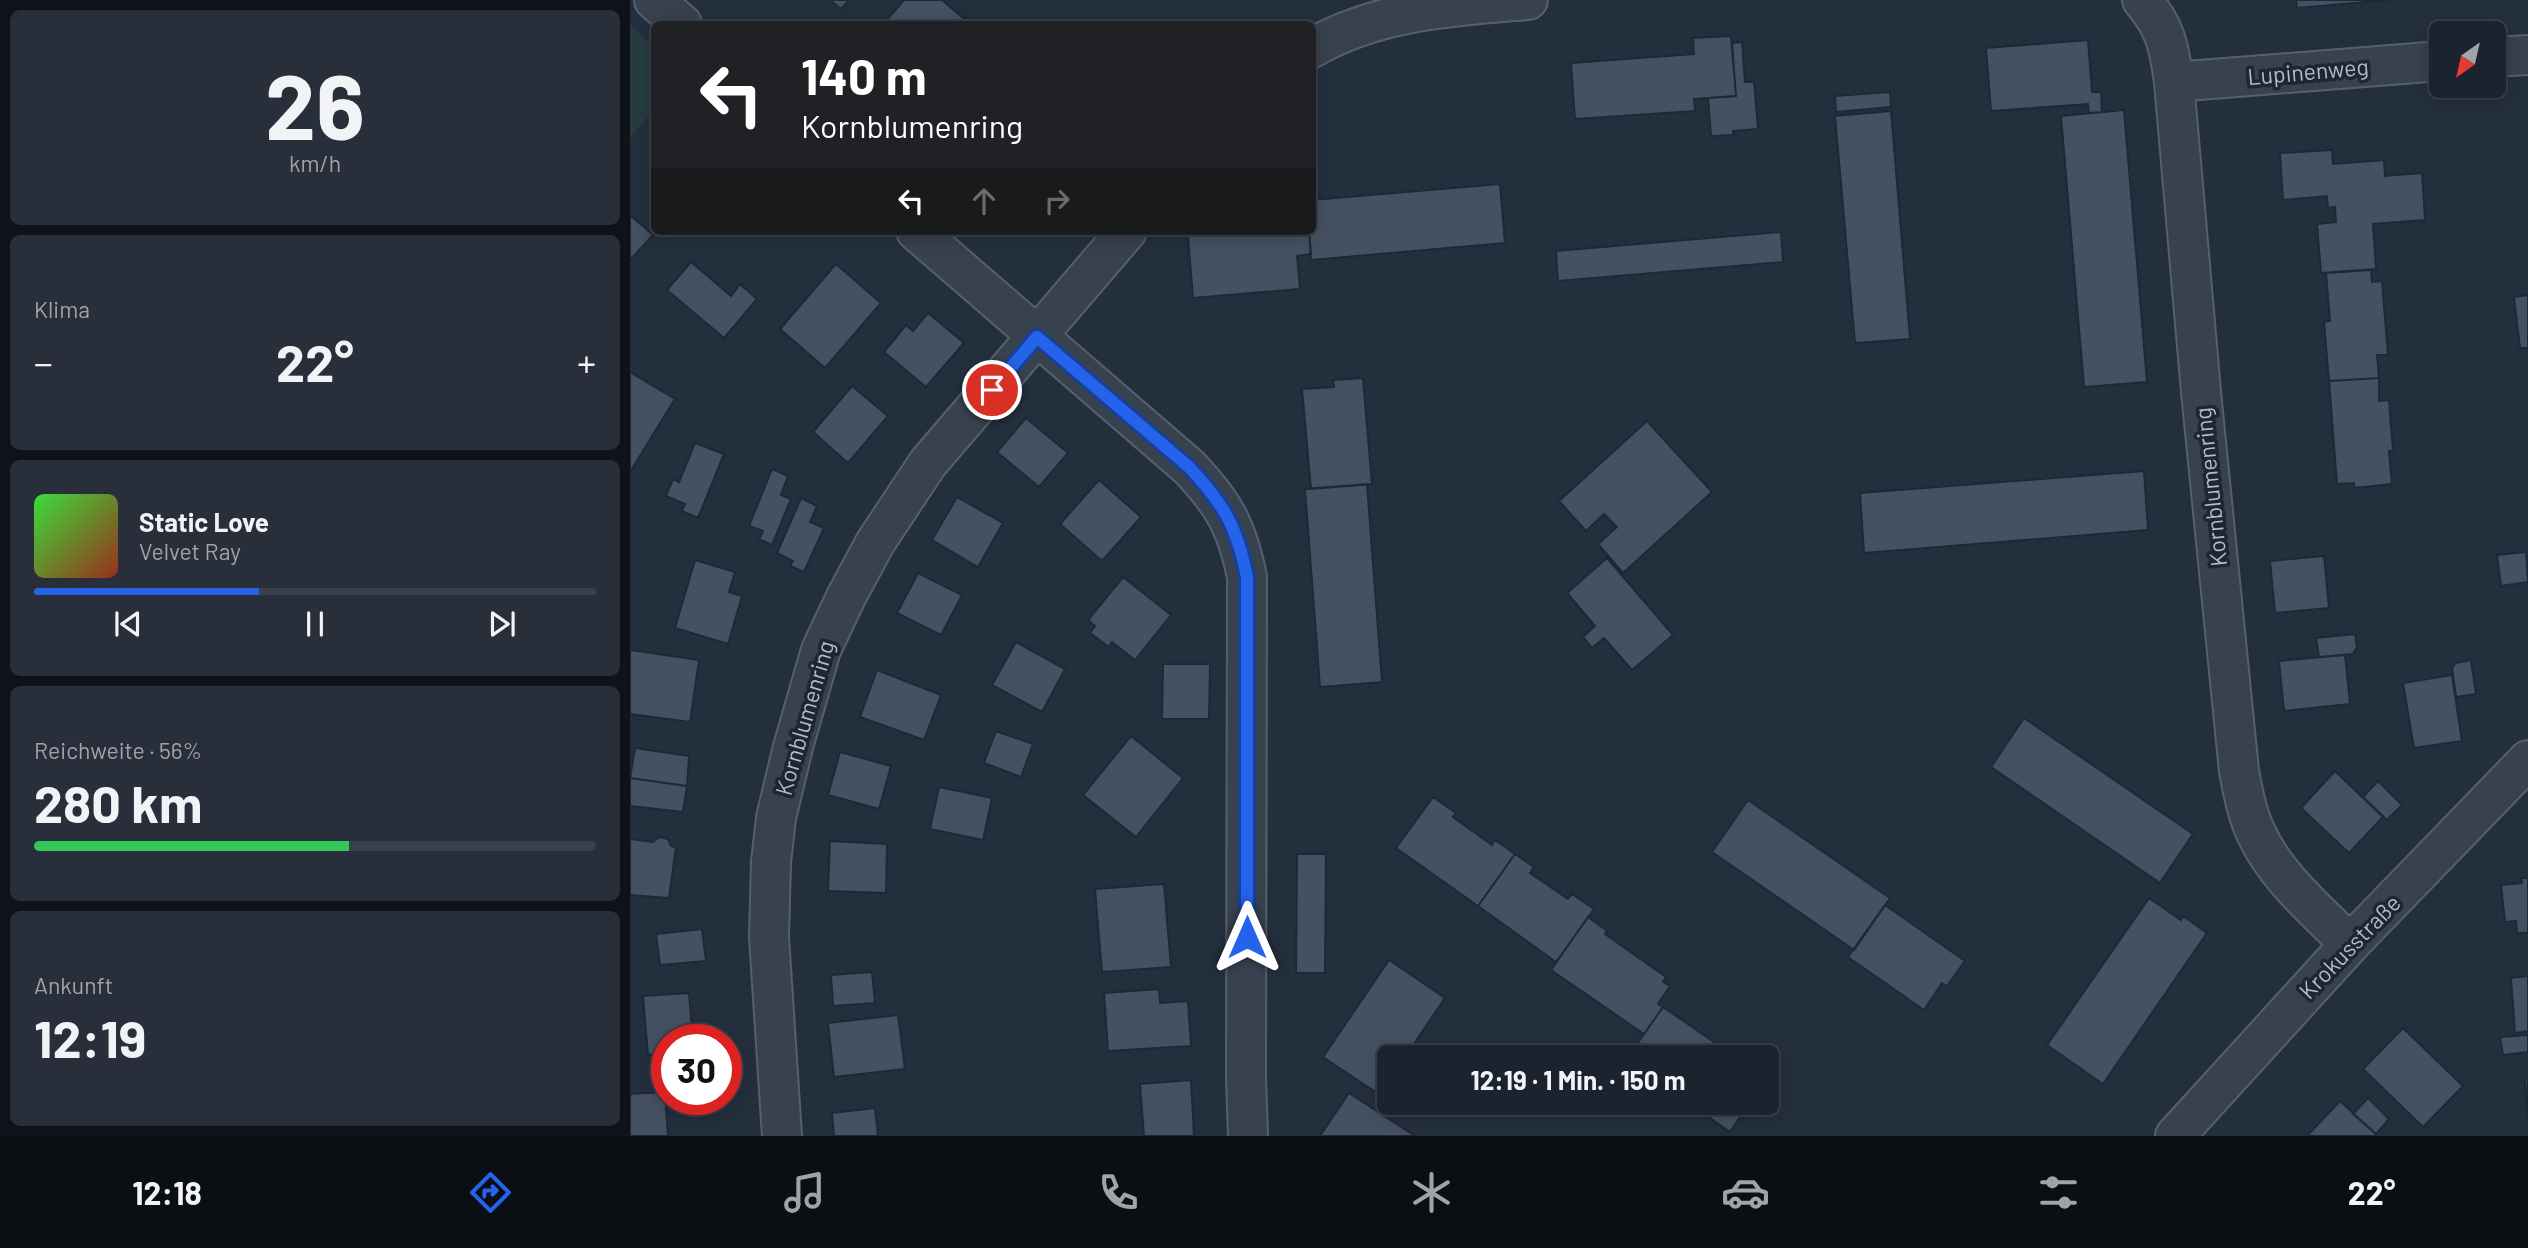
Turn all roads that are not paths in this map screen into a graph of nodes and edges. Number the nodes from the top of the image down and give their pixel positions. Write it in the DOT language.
graph roads {
  1 [pos="654,0"];
  2 [pos="1528,0"];
  3 [pos="2142,0"];
  4 [pos="678,21"];
  5 [pos="1316,46"];
  6 [pos="2528,55"];
  7 [pos="2506,56"];
  8 [pos="2429,62"];
  9 [pos="2174,82"];
  10 [pos="921,235"];
  11 [pos="1124,235"];
  12 [pos="1037,337"];
  13 [pos="2528,760"];
  14 [pos="2350,944"];
  15 [pos="782,1136"];
  16 [pos="1248,1136"];
  17 [pos="2175,1136"];
  1 -- 4 [label="street"];
  2 -- 5 [label="street"];
  3 -- 9 [label="street, Kornblumenring"];
  6 -- 7 [label="street"];
  8 -- 9 [label="street, Lupinenweg"];
  9 -- 14 [label="street, Kornblumenring"];
  10 -- 12 [label="street"];
  11 -- 12 [label="street, Kornblumenring"];
  12 -- 15 [label="street, Kornblumenring"];
  12 -- 16 [label="street"];
  13 -- 14 [label="street, Krokusstraße"];
  14 -- 17 [label="street, Krokusstraße"];
}
